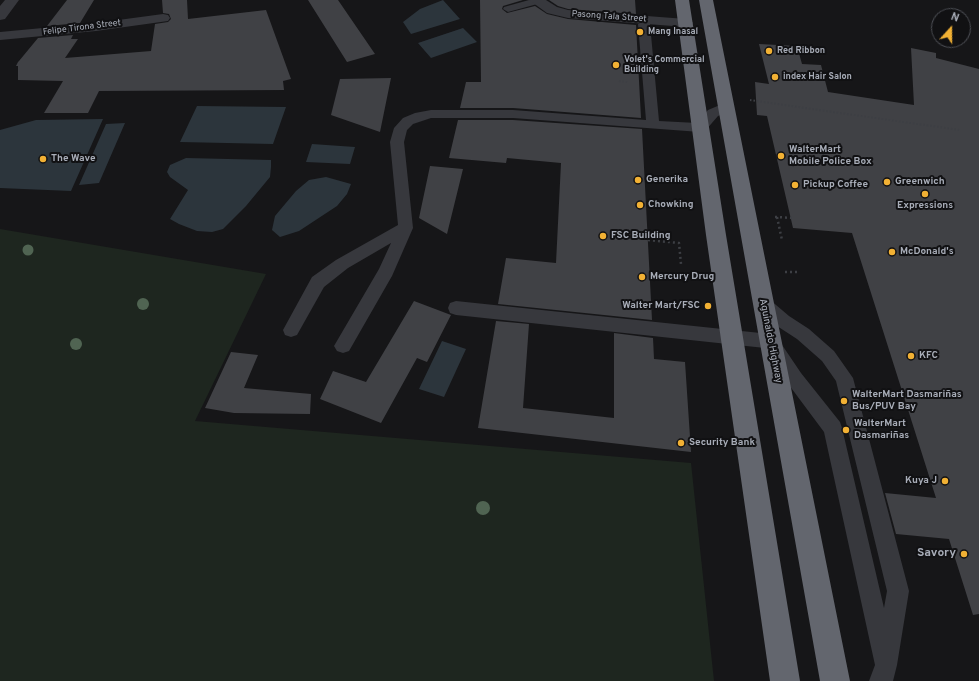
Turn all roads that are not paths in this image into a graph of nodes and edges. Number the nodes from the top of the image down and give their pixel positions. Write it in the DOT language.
graph roads {
  1 [pos="12,0"];
  2 [pos="537,0"];
  3 [pos="682,0"];
  4 [pos="706,0"];
  5 [pos="508,9"];
  6 [pos="0,16"];
  7 [pos="164,18"];
  8 [pos="644,24"];
  9 [pos="686,24"];
  10 [pos="0,36"];
  11 [pos="725,108"];
  12 [pos="653,124"];
  13 [pos="700,128"];
  14 [pos="406,228"];
  15 [pos="763,304"];
  16 [pos="456,308"];
  17 [pos="291,330"];
  18 [pos="732,337"];
  19 [pos="770,341"];
  20 [pos="343,346"];
  21 [pos="883,673"];
  22 [pos="785,681"];
  23 [pos="835,681"];
  1 -- 6 [label="street"];
  2 -- 5 [label="lane"];
  2 -- 9 [label="street, Pasong Tala Street"];
  3 -- 9 [label="highway"];
  4 -- 11 [label="highway, Aguinaldo Highway"];
  7 -- 10 [label="street, Felipe Tirona Street"];
  8 -- 12 [label="lane"];
  9 -- 13 [label="highway"];
  11 -- 13 [label="lane"];
  11 -- 15 [label="highway, Aguinaldo Highway"];
  12 -- 13 [label="lane"];
  12 -- 14 [label="lane"];
  13 -- 18 [label="highway"];
  14 -- 17 [label="lane"];
  14 -- 20 [label="lane"];
  15 -- 19 [label="highway, Aguinaldo Highway"];
  15 -- 21 [label="lane"];
  16 -- 18 [label="lane"];
  18 -- 19 [label="lane"];
  18 -- 22 [label="highway"];
  19 -- 21 [label="lane"];
  19 -- 23 [label="highway, Aguinaldo Highway"];
}
